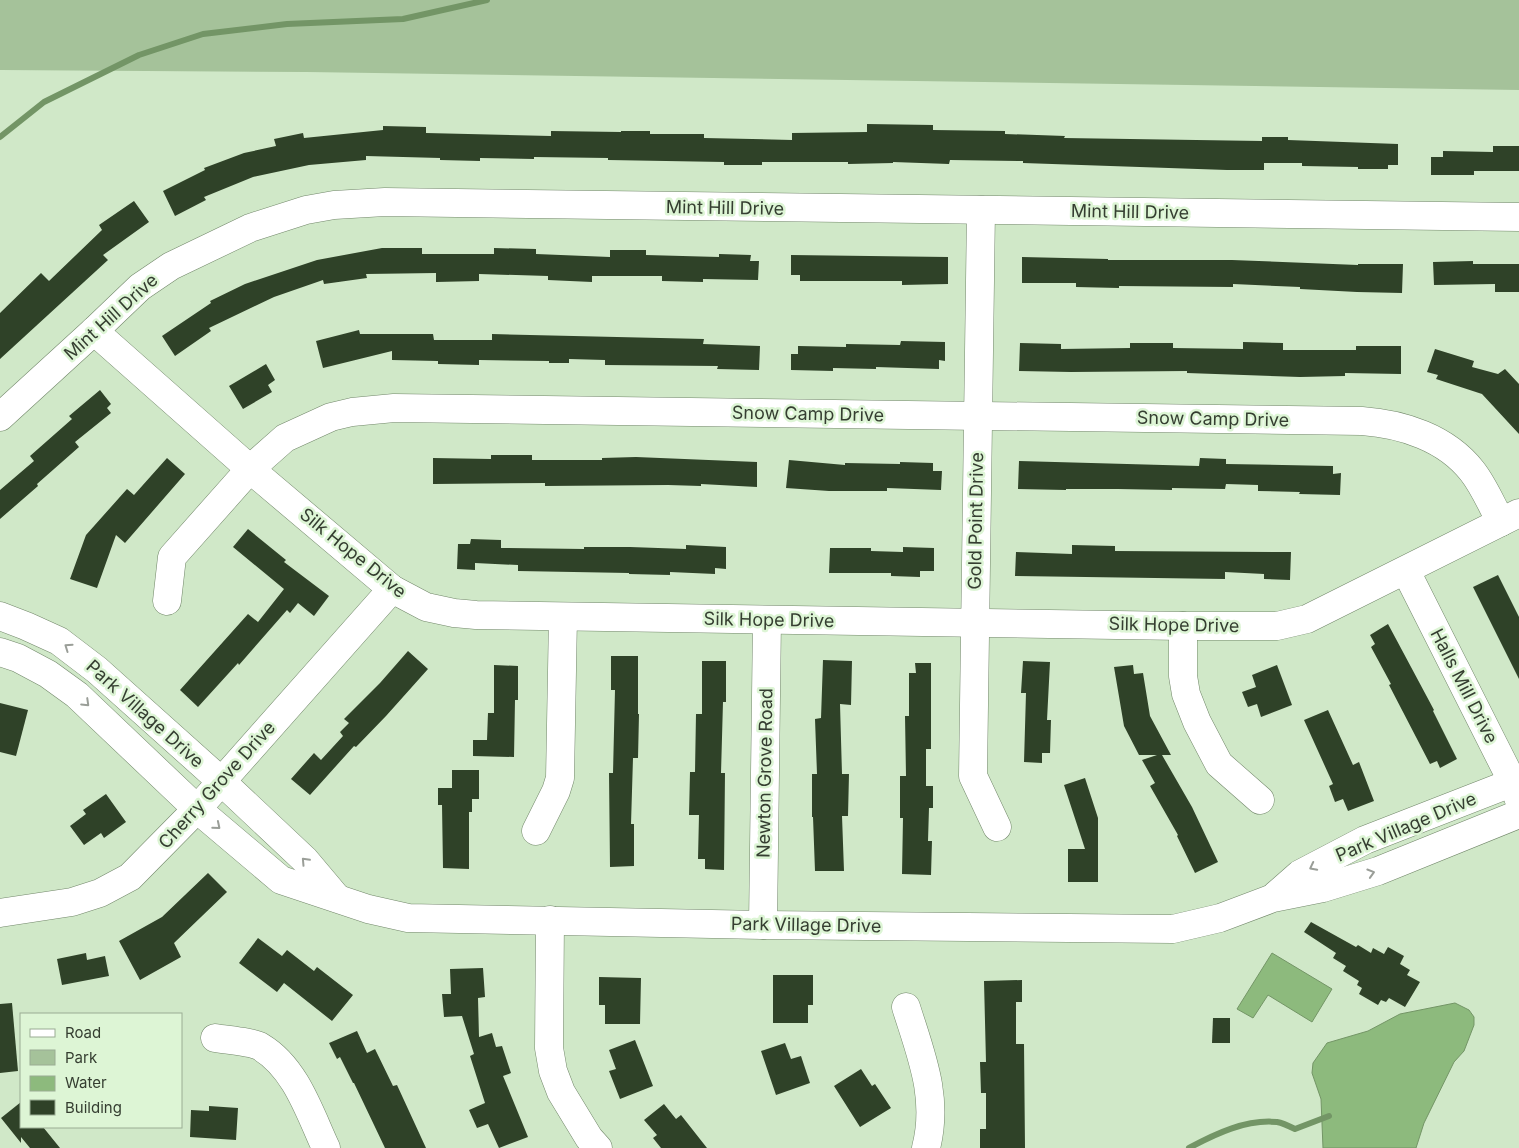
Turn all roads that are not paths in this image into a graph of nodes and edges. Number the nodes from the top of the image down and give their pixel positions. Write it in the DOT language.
graph roads {
  1 [pos="981,210"];
  2 [pos="1519,217"];
  3 [pos="94,332"];
  4 [pos="0,417"];
  5 [pos="978,417"];
  6 [pos="250,469"];
  7 [pos="1510,518"];
  8 [pos="1406,571"];
  9 [pos="392,589"];
  10 [pos="167,601"];
  11 [pos="0,616"];
  12 [pos="563,617"];
  13 [pos="768,620"];
  14 [pos="974,623"];
  15 [pos="1183,626"];
  16 [pos="0,652"];
  17 [pos="221,781"];
  18 [pos="1517,788"];
  19 [pos="1260,800"];
  20 [pos="197,809"];
  21 [pos="1519,814"];
  22 [pos="997,827"];
  23 [pos="536,831"];
  24 [pos="337,898"];
  25 [pos="1273,898"];
  26 [pos="0,913"];
  27 [pos="550,920"];
  28 [pos="763,925"];
  29 [pos="906,1007"];
  30 [pos="215,1038"];
  31 [pos="587,1145"];
  32 [pos="326,1148"];
  33 [pos="926,1148"];
  1 -- 2 [label="street, Mint Hill Drive"];
  1 -- 3 [label="street, Mint Hill Drive"];
  1 -- 5 [label="street, Gold Point Drive"];
  3 -- 4 [label="street, Mint Hill Drive"];
  3 -- 6 [label="street, Silk Hope Drive"];
  5 -- 6 [label="street, Snow Camp Drive"];
  5 -- 7 [label="street, Snow Camp Drive"];
  5 -- 14 [label="street, Gold Point Drive"];
  6 -- 9 [label="street, Silk Hope Drive"];
  6 -- 10 [label="street, Snow Camp Drive"];
  7 -- 8 [label="street, Silk Hope Drive"];
  8 -- 15 [label="street, Silk Hope Drive"];
  8 -- 18 [label="street, Halls Mill Drive"];
  9 -- 12 [label="street, Silk Hope Drive"];
  9 -- 17 [label="street, Cherry Grove Drive"];
  17 -- 11 [label="street, Park Village Drive, one-way"];
  12 -- 13 [label="street, Silk Hope Drive"];
  12 -- 23 [label="street"];
  13 -- 14 [label="street, Silk Hope Drive"];
  13 -- 28 [label="street, Newton Grove Road"];
  14 -- 15 [label="street, Silk Hope Drive"];
  14 -- 22 [label="street, Gold Point Drive"];
  15 -- 19 [label="street"];
  16 -- 20 [label="street, Park Village Drive, one-way"];
  17 -- 20 [label="street, Cherry Grove Drive"];
  24 -- 17 [label="street, Park Village Drive, one-way"];
  18 -- 25 [label="street, Park Village Drive, one-way"];
  20 -- 24 [label="street, Park Village Drive, one-way"];
  20 -- 26 [label="street, Cherry Grove Drive"];
  25 -- 21 [label="street, Park Village Drive, one-way"];
  24 -- 27 [label="street, Park Village Drive"];
  25 -- 28 [label="street, Park Village Drive"];
  27 -- 28 [label="street, Park Village Drive"];
  27 -- 31 [label="street"];
  29 -- 33 [label="street"];
  30 -- 32 [label="street"];
}
